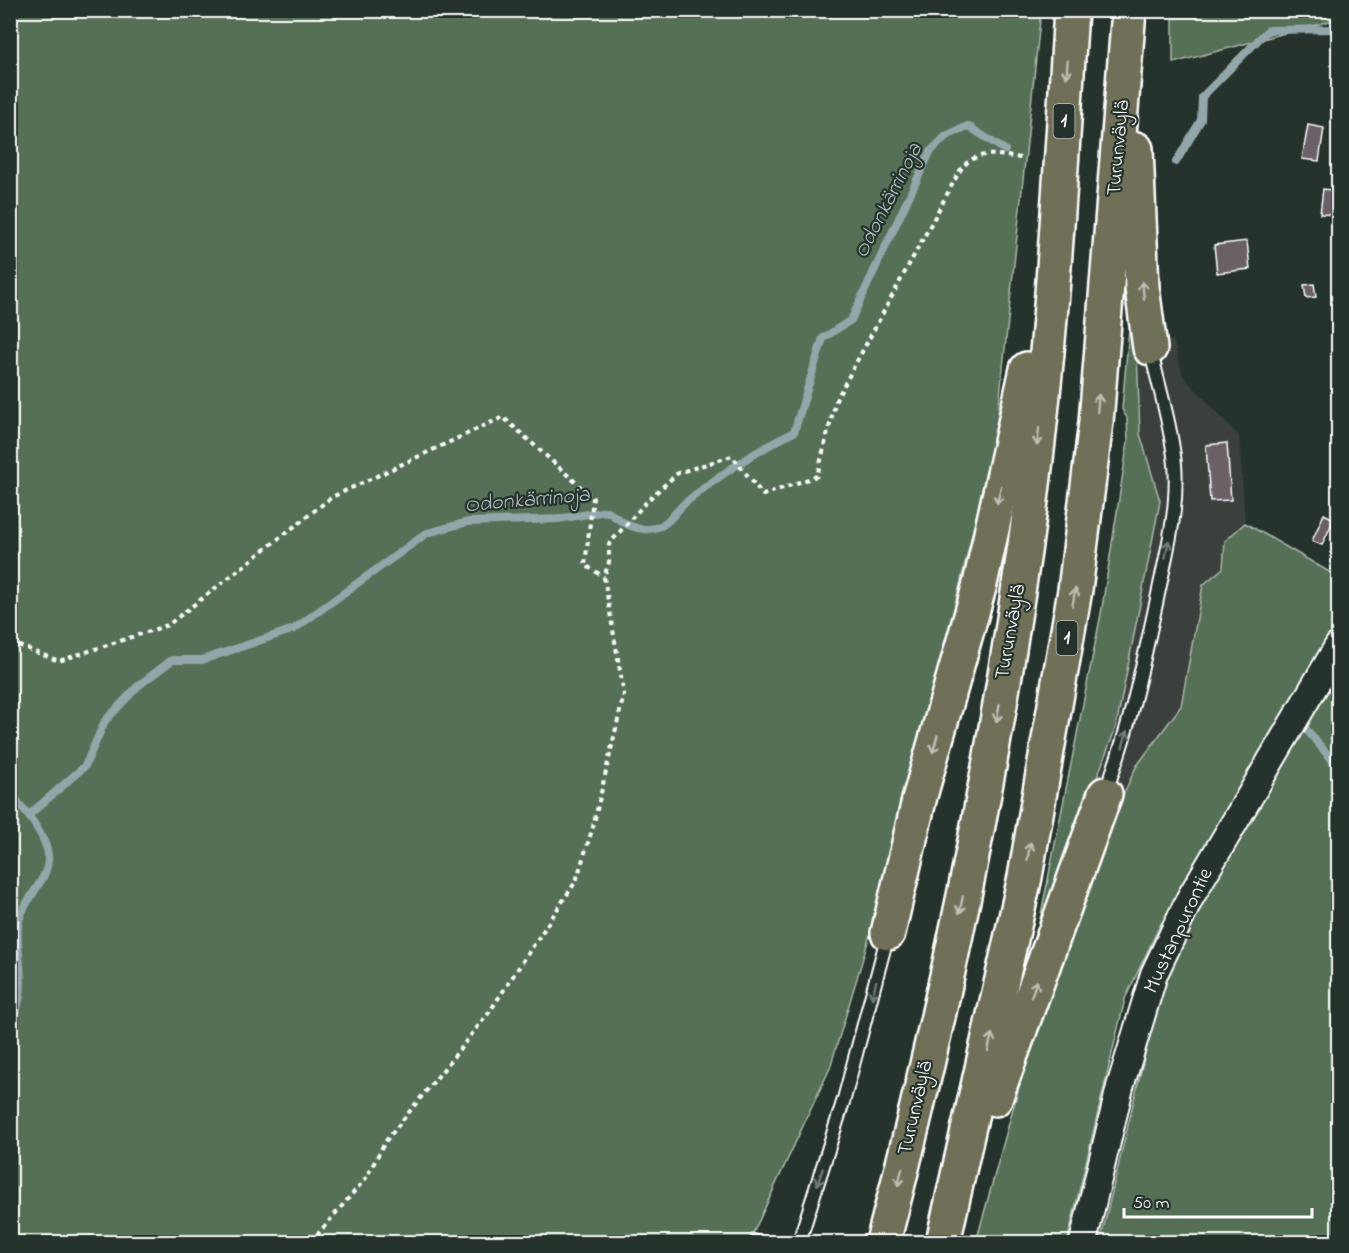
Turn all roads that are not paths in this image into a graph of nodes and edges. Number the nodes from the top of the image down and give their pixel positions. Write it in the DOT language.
graph roads {
  1 [pos="1071,10"];
  2 [pos="1129,17"];
  3 [pos="1057,232"];
  4 [pos="1150,348"];
  5 [pos="1338,646"];
  6 [pos="1105,794"];
  7 [pos="888,933"];
  8 [pos="799,1242"];
  9 [pos="883,1242"];
  10 [pos="943,1242"];
  11 [pos="1083,1242"];
  1 -- 3 [label="highway, Turunväylä / 1, one-way"];
  4 -- 2 [label="highway, one-way"];
  10 -- 2 [label="highway, Turunväylä / 1, one-way"];
  3 -- 7 [label="highway, one-way"];
  3 -- 9 [label="highway, Turunväylä / 1, one-way"];
  6 -- 4 [label="lane, one-way"];
  5 -- 11 [label="street, Mustanpurontie"];
  10 -- 6 [label="highway, one-way"];
  7 -- 8 [label="lane, one-way"];
}
